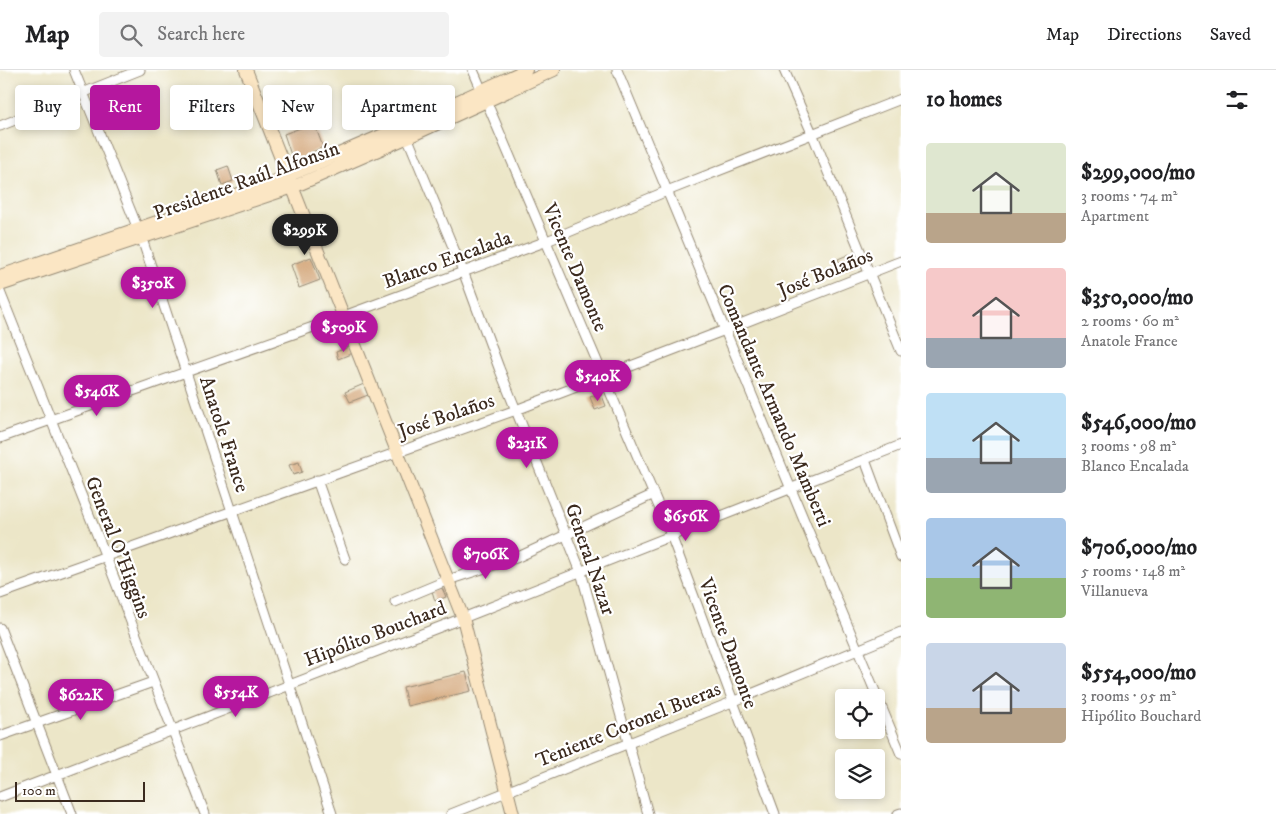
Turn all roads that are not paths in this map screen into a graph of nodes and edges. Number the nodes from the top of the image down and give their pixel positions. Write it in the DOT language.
graph roads {
  1 [pos="74,70"];
  2 [pos="140,70"];
  3 [pos="246,70"];
  4 [pos="474,70"];
  5 [pos="526,70"];
  6 [pos="554,70"];
  7 [pos="617,70"];
  8 [pos="784,70"];
  9 [pos="83,93"];
  10 [pos="484,96"];
  11 [pos="901,99"];
  12 [pos="0,126"];
  13 [pos="406,132"];
  14 [pos="812,133"];
  15 [pos="291,181"];
  16 [pos="667,191"];
  17 [pos="139,234"];
  18 [pos="547,241"];
  19 [pos="901,261"];
  20 [pos="463,271"];
  21 [pos="870,274"];
  22 [pos="0,276"];
  23 [pos="0,285"];
  24 [pos="0,292"];
  25 [pos="344,316"];
  26 [pos="725,330"];
  27 [pos="901,351"];
  28 [pos="186,372"];
  29 [pos="603,377"];
  30 [pos="516,410"];
  31 [pos="50,421"];
  32 [pos="0,438"];
  33 [pos="901,445"];
  34 [pos="397,451"];
  35 [pos="865,460"];
  36 [pos="317,480"];
  37 [pos="792,490"];
  38 [pos="652,495"];
  39 [pos="232,512"];
  40 [pos="567,535"];
  41 [pos="671,535"];
  42 [pos="106,557"];
  43 [pos="901,558"];
  44 [pos="345,559"];
  45 [pos="580,572"];
  46 [pos="448,580"];
  47 [pos="0,594"];
  48 [pos="394,602"];
  49 [pos="463,618"];
  50 [pos="0,628"];
  51 [pos="901,632"];
  52 [pos="857,650"];
  53 [pos="153,682"];
  54 [pos="289,684"];
  55 [pos="732,702"];
  56 [pos="37,724"];
  57 [pos="173,731"];
  58 [pos="0,736"];
  59 [pos="628,743"];
  60 [pos="901,754"];
  61 [pos="57,774"];
  62 [pos="507,791"];
  63 [pos="0,797"];
  64 [pos="72,814"];
  65 [pos="205,814"];
  66 [pos="332,814"];
  67 [pos="451,814"];
  68 [pos="513,814"];
  69 [pos="648,814"];
  70 [pos="775,814"];
  1 -- 9 [label="street, Anatole France"];
  2 -- 9 [label="street"];
  3 -- 15 [label="main road"];
  4 -- 10 [label="street, Vicente Damonte"];
  5 -- 10 [label="main road, Presidente Raúl Alfonsín"];
  6 -- 10 [label="main road, Presidente Raúl Alfonsín"];
  7 -- 16 [label="street, Comandante Armando Mamberti"];
  8 -- 14 [label="street"];
  9 -- 12 [label="street"];
  9 -- 17 [label="street, Anatole France"];
  10 -- 13 [label="main road, Presidente Raúl Alfonsín"];
  10 -- 18 [label="street, Vicente Damonte"];
  11 -- 14 [label="street, Blanco Encalada"];
  13 -- 15 [label="main road, Presidente Raúl Alfonsín"];
  13 -- 20 [label="street, General Nazar"];
  14 -- 16 [label="street, Blanco Encalada"];
  14 -- 21 [label="street"];
  15 -- 17 [label="main road, Presidente Raúl Alfonsín"];
  15 -- 25 [label="main road"];
  16 -- 18 [label="street, Blanco Encalada"];
  16 -- 26 [label="street, Comandante Armando Mamberti"];
  17 -- 22 [label="main road, Presidente Raúl Alfonsín"];
  17 -- 23 [label="main road, Presidente Raúl Alfonsín"];
  17 -- 28 [label="street, Anatole France"];
  18 -- 20 [label="street, Blanco Encalada"];
  18 -- 29 [label="street, Vicente Damonte"];
  19 -- 21 [label="street, José Bolaños"];
  20 -- 25 [label="street, Blanco Encalada"];
  20 -- 30 [label="street, General Nazar"];
  21 -- 26 [label="street, José Bolaños"];
  21 -- 27 [label="street"];
  24 -- 31 [label="street, General O'Higgins"];
  25 -- 28 [label="street, Blanco Encalada"];
  25 -- 34 [label="main road"];
  26 -- 29 [label="street, José Bolaños"];
  26 -- 37 [label="street, Comandante Armando Mamberti"];
  28 -- 31 [label="street, Blanco Encalada"];
  28 -- 39 [label="street, Anatole France"];
  29 -- 30 [label="street, José Bolaños"];
  29 -- 38 [label="street, Vicente Damonte"];
  30 -- 34 [label="street, José Bolaños"];
  30 -- 40 [label="street, General Nazar"];
  31 -- 32 [label="street, Blanco Encalada"];
  31 -- 42 [label="street, General O'Higgins"];
  33 -- 35 [label="street, Hipólito Bouchard"];
  34 -- 36 [label="street, José Bolaños"];
  34 -- 46 [label="main road"];
  35 -- 37 [label="street, Hipólito Bouchard"];
  35 -- 43 [label="street"];
  36 -- 39 [label="street, José Bolaños"];
  36 -- 44 [label="street"];
  37 -- 41 [label="street, Hipólito Bouchard"];
  37 -- 52 [label="street, Comandante Armando Mamberti"];
  38 -- 40 [label="street"];
  38 -- 41 [label="street, Vicente Damonte"];
  39 -- 42 [label="street, José Bolaños"];
  39 -- 54 [label="street, Anatole France"];
  40 -- 45 [label="street, General Nazar"];
  40 -- 46 [label="street"];
  41 -- 45 [label="street, Hipólito Bouchard"];
  41 -- 55 [label="street, Vicente Damonte"];
  42 -- 47 [label="street, José Bolaños"];
  42 -- 53 [label="street, General O'Higgins"];
  45 -- 49 [label="street, Hipólito Bouchard"];
  45 -- 59 [label="street, General Nazar"];
  46 -- 48 [label="street"];
  46 -- 49 [label="main road"];
  49 -- 54 [label="street, Hipólito Bouchard"];
  49 -- 62 [label="main road"];
  50 -- 56 [label="street"];
  51 -- 52 [label="street, Teniente Coronel Bueras"];
  52 -- 55 [label="street, Teniente Coronel Bueras"];
  52 -- 60 [label="street, Comandante Armando Mamberti"];
  53 -- 56 [label="street"];
  53 -- 57 [label="street, General O'Higgins"];
  54 -- 57 [label="street, Hipólito Bouchard"];
  54 -- 66 [label="street, Anatole France"];
  55 -- 59 [label="street, Teniente Coronel Bueras"];
  55 -- 70 [label="street, Vicente Damonte"];
  56 -- 58 [label="street"];
  56 -- 61 [label="street"];
  57 -- 61 [label="street, Hipólito Bouchard"];
  57 -- 65 [label="street, General O'Higgins"];
  59 -- 62 [label="street, Teniente Coronel Bueras"];
  59 -- 69 [label="street, General Nazar"];
  61 -- 63 [label="street, Hipólito Bouchard"];
  61 -- 64 [label="street"];
  62 -- 67 [label="street, Teniente Coronel Bueras"];
  62 -- 68 [label="main road"];
}
